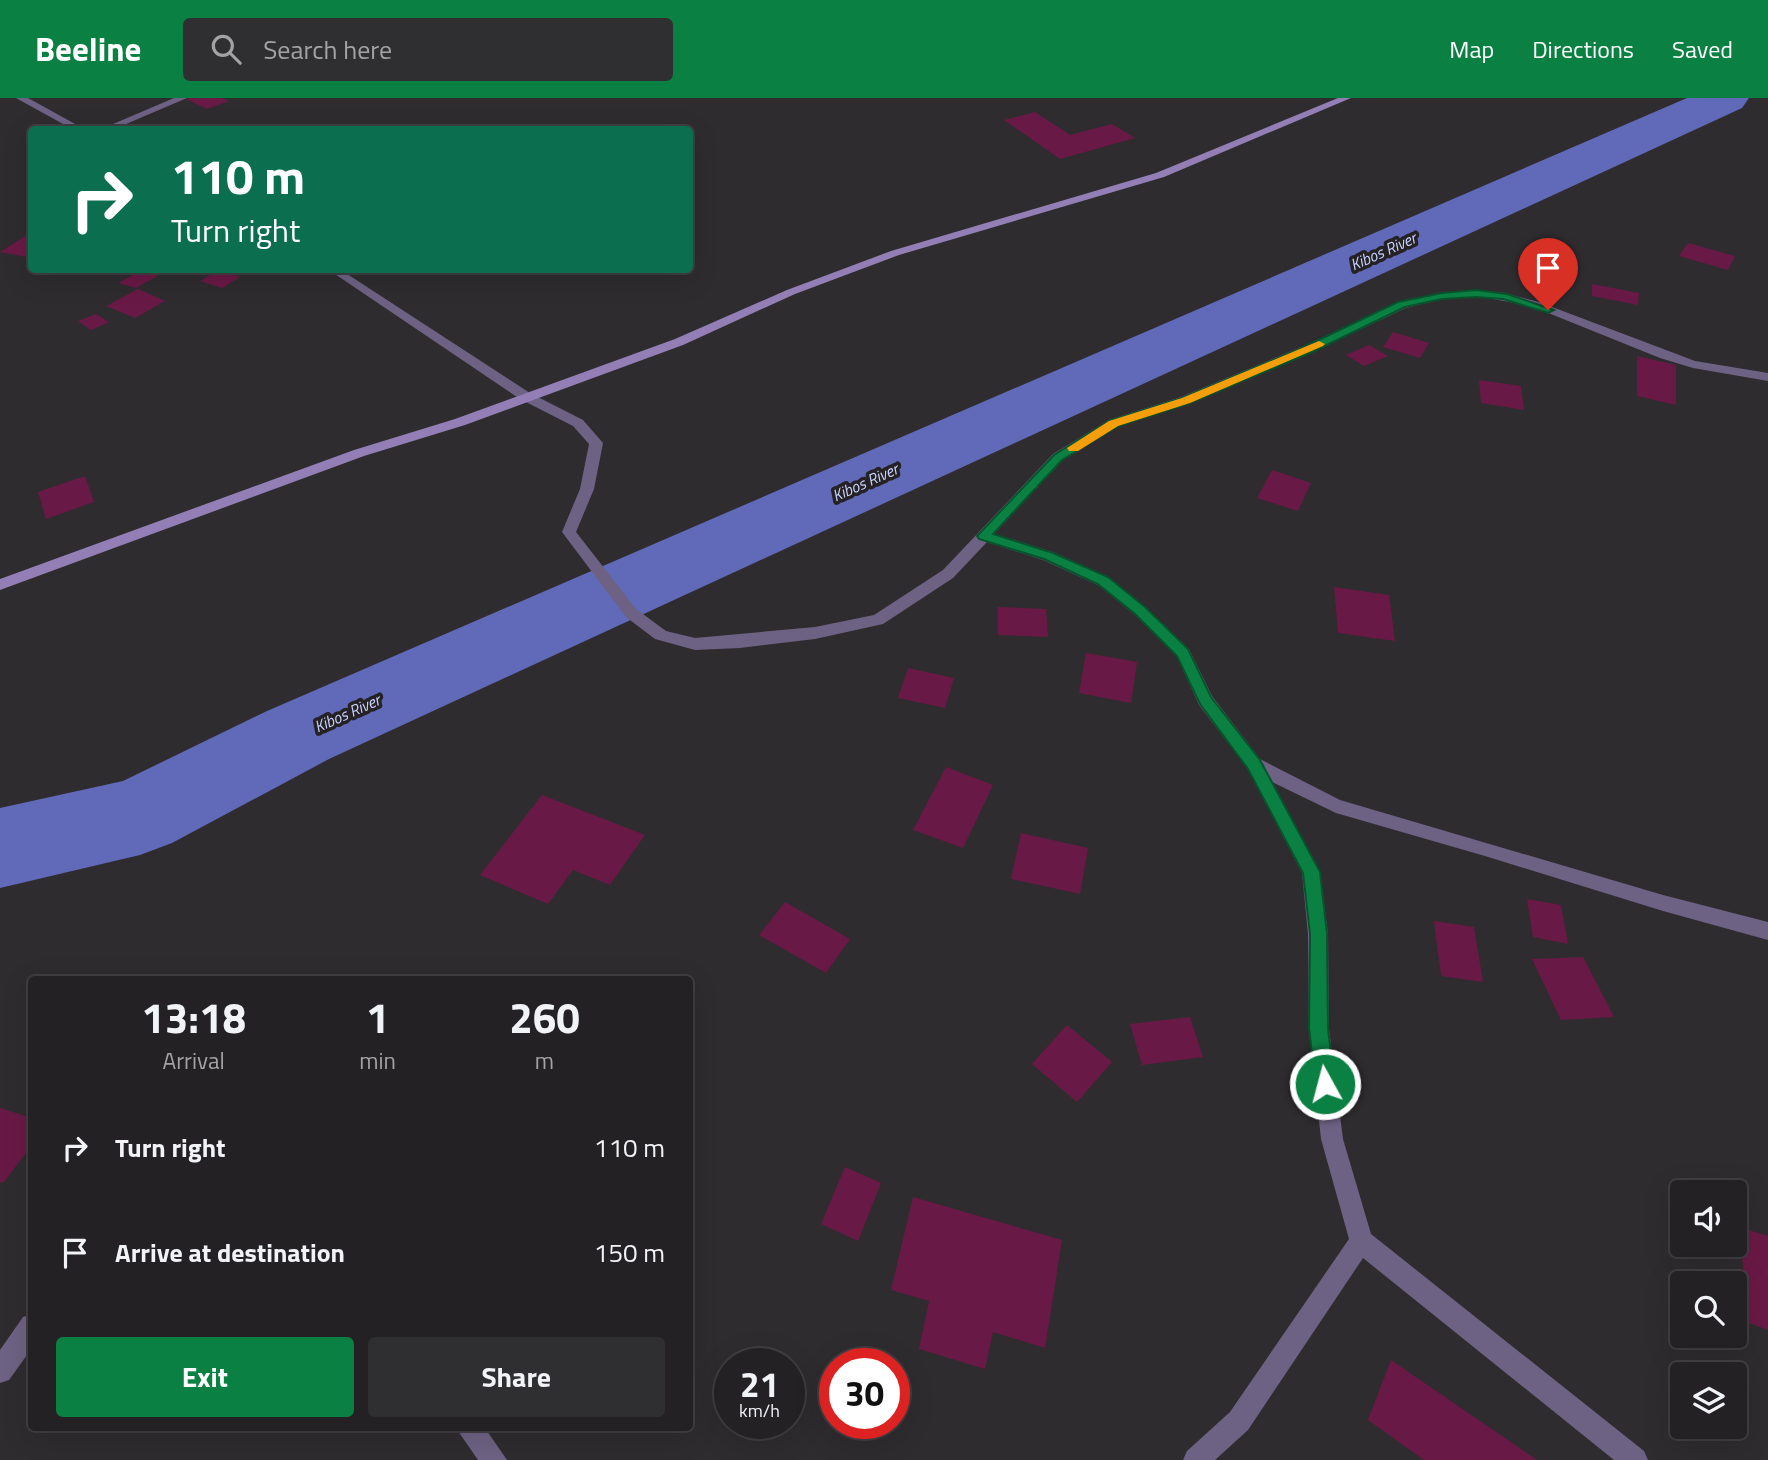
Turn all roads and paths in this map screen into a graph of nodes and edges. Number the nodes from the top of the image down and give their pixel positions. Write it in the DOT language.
graph roads {
  1 [pos="21,98"];
  2 [pos="182,98"];
  3 [pos="1346,98"];
  4 [pos="74,126"];
  5 [pos="113,126"];
  6 [pos="339,273"];
  7 [pos="1768,377"];
  8 [pos="525,396"];
  9 [pos="984,536"];
  10 [pos="0,585"];
  11 [pos="1254,764"];
  12 [pos="1768,931"];
  13 [pos="1361,1241"];
  14 [pos="28,1332"];
  15 [pos="0,1371"];
  16 [pos="471,1431"];
  17 [pos="494,1460"];
  18 [pos="1196,1460"];
  19 [pos="1635,1460"];
  1 -- 4 [label="street"];
  2 -- 5 [label="street"];
  3 -- 8 [label="main road"];
  6 -- 8 [label="street"];
  7 -- 9 [label="street"];
  8 -- 9 [label="street"];
  8 -- 10 [label="main road"];
  9 -- 11 [label="street"];
  11 -- 12 [label="street"];
  11 -- 13 [label="street"];
  13 -- 18 [label="street"];
  13 -- 19 [label="street"];
  14 -- 15 [label="street"];
  16 -- 17 [label="street"];
}
